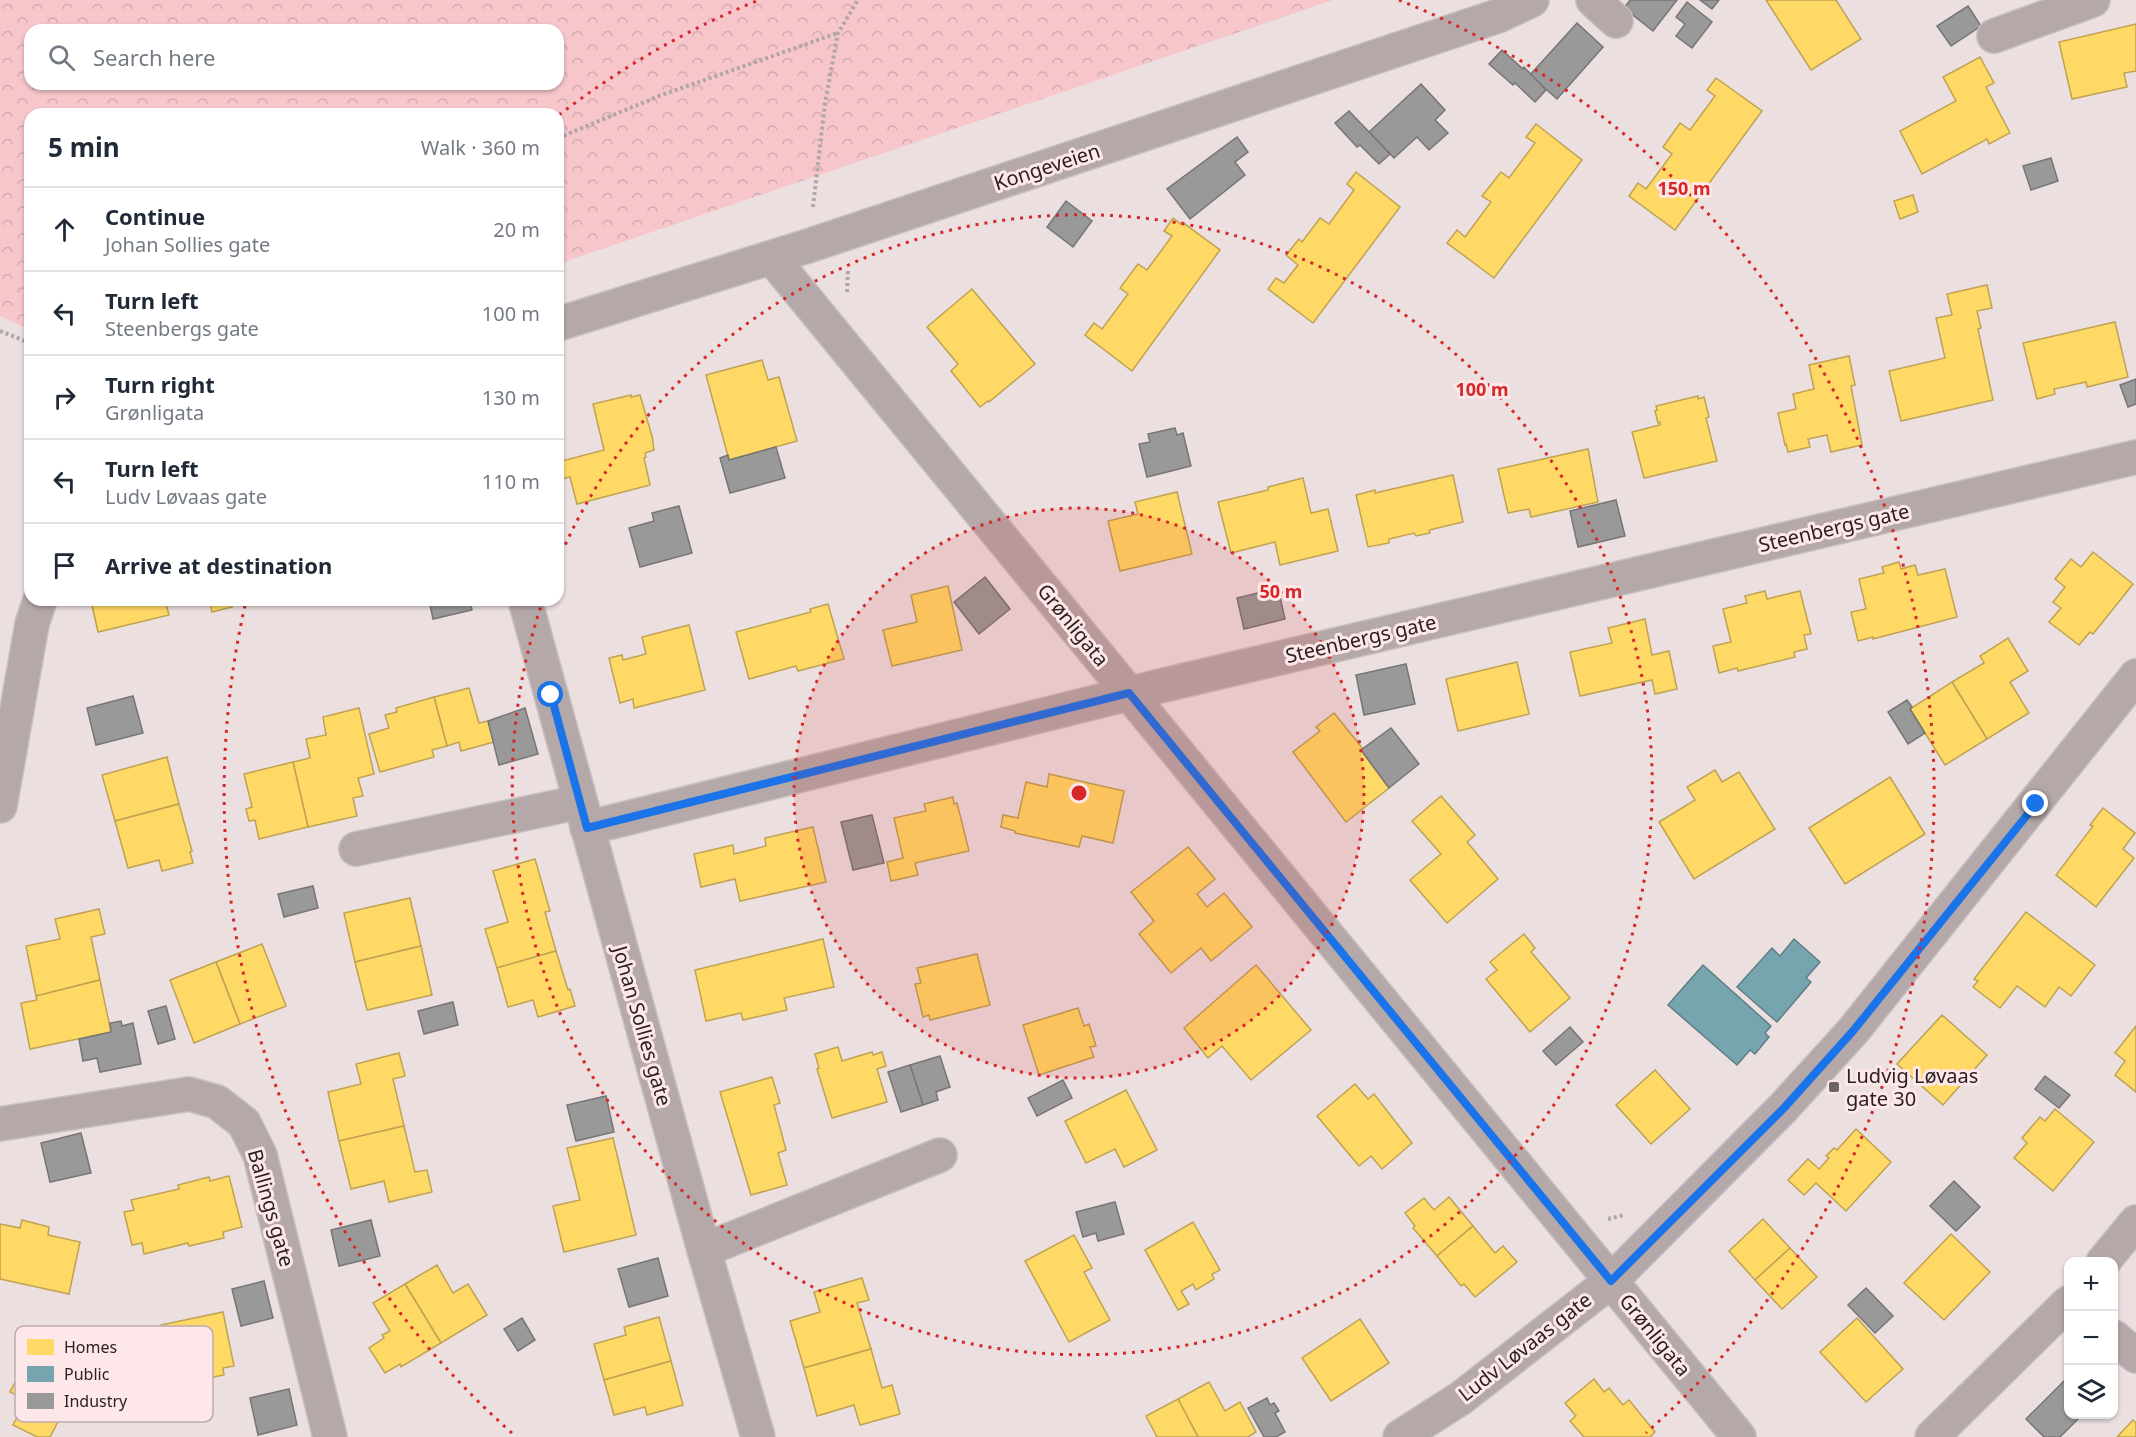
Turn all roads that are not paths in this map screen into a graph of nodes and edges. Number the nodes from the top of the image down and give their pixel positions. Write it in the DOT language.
graph roads {
  1 [pos="1532,0"];
  2 [pos="2093,0"];
  3 [pos="1994,36"];
  4 [pos="772,258"];
  5 [pos="564,322"];
  6 [pos="2136,457"];
  7 [pos="38,606"];
  8 [pos="527,606"];
  9 [pos="2136,676"];
  10 [pos="1129,693"];
  11 [pos="0,806"];
  12 [pos="584,815"];
  13 [pos="356,849"];
  14 [pos="0,1124"];
  15 [pos="940,1155"];
  16 [pos="2136,1222"];
  17 [pos="704,1250"];
  18 [pos="2107,1257"];
  19 [pos="1611,1281"];
  20 [pos="2064,1307"];
  21 [pos="2118,1340"];
  22 [pos="2136,1356"];
  23 [pos="330,1437"];
  24 [pos="758,1437"];
  25 [pos="1400,1437"];
  26 [pos="1739,1437"];
  27 [pos="1932,1437"];
  1 -- 4 [label="street, Kongeveien"];
  2 -- 3 [label="street"];
  4 -- 5 [label="street, Kongeveien"];
  4 -- 10 [label="street, Grønligata"];
  6 -- 10 [label="street, Steenbergs gate"];
  7 -- 11 [label="street"];
  8 -- 12 [label="street, Johan Sollies gate"];
  9 -- 19 [label="street, Ludv Løvaas gate"];
  10 -- 12 [label="street, Steenbergs gate"];
  10 -- 19 [label="street, Grønligata"];
  12 -- 13 [label="street"];
  12 -- 17 [label="street, Johan Sollies gate"];
  14 -- 23 [label="street, Ballings gate"];
  15 -- 17 [label="street"];
  16 -- 18 [label="street"];
  17 -- 24 [label="street, Johan Sollies gate"];
  19 -- 25 [label="street, Ludv Løvaas gate"];
  19 -- 26 [label="street, Grønligata"];
  20 -- 27 [label="street"];
  21 -- 22 [label="street"];
}
